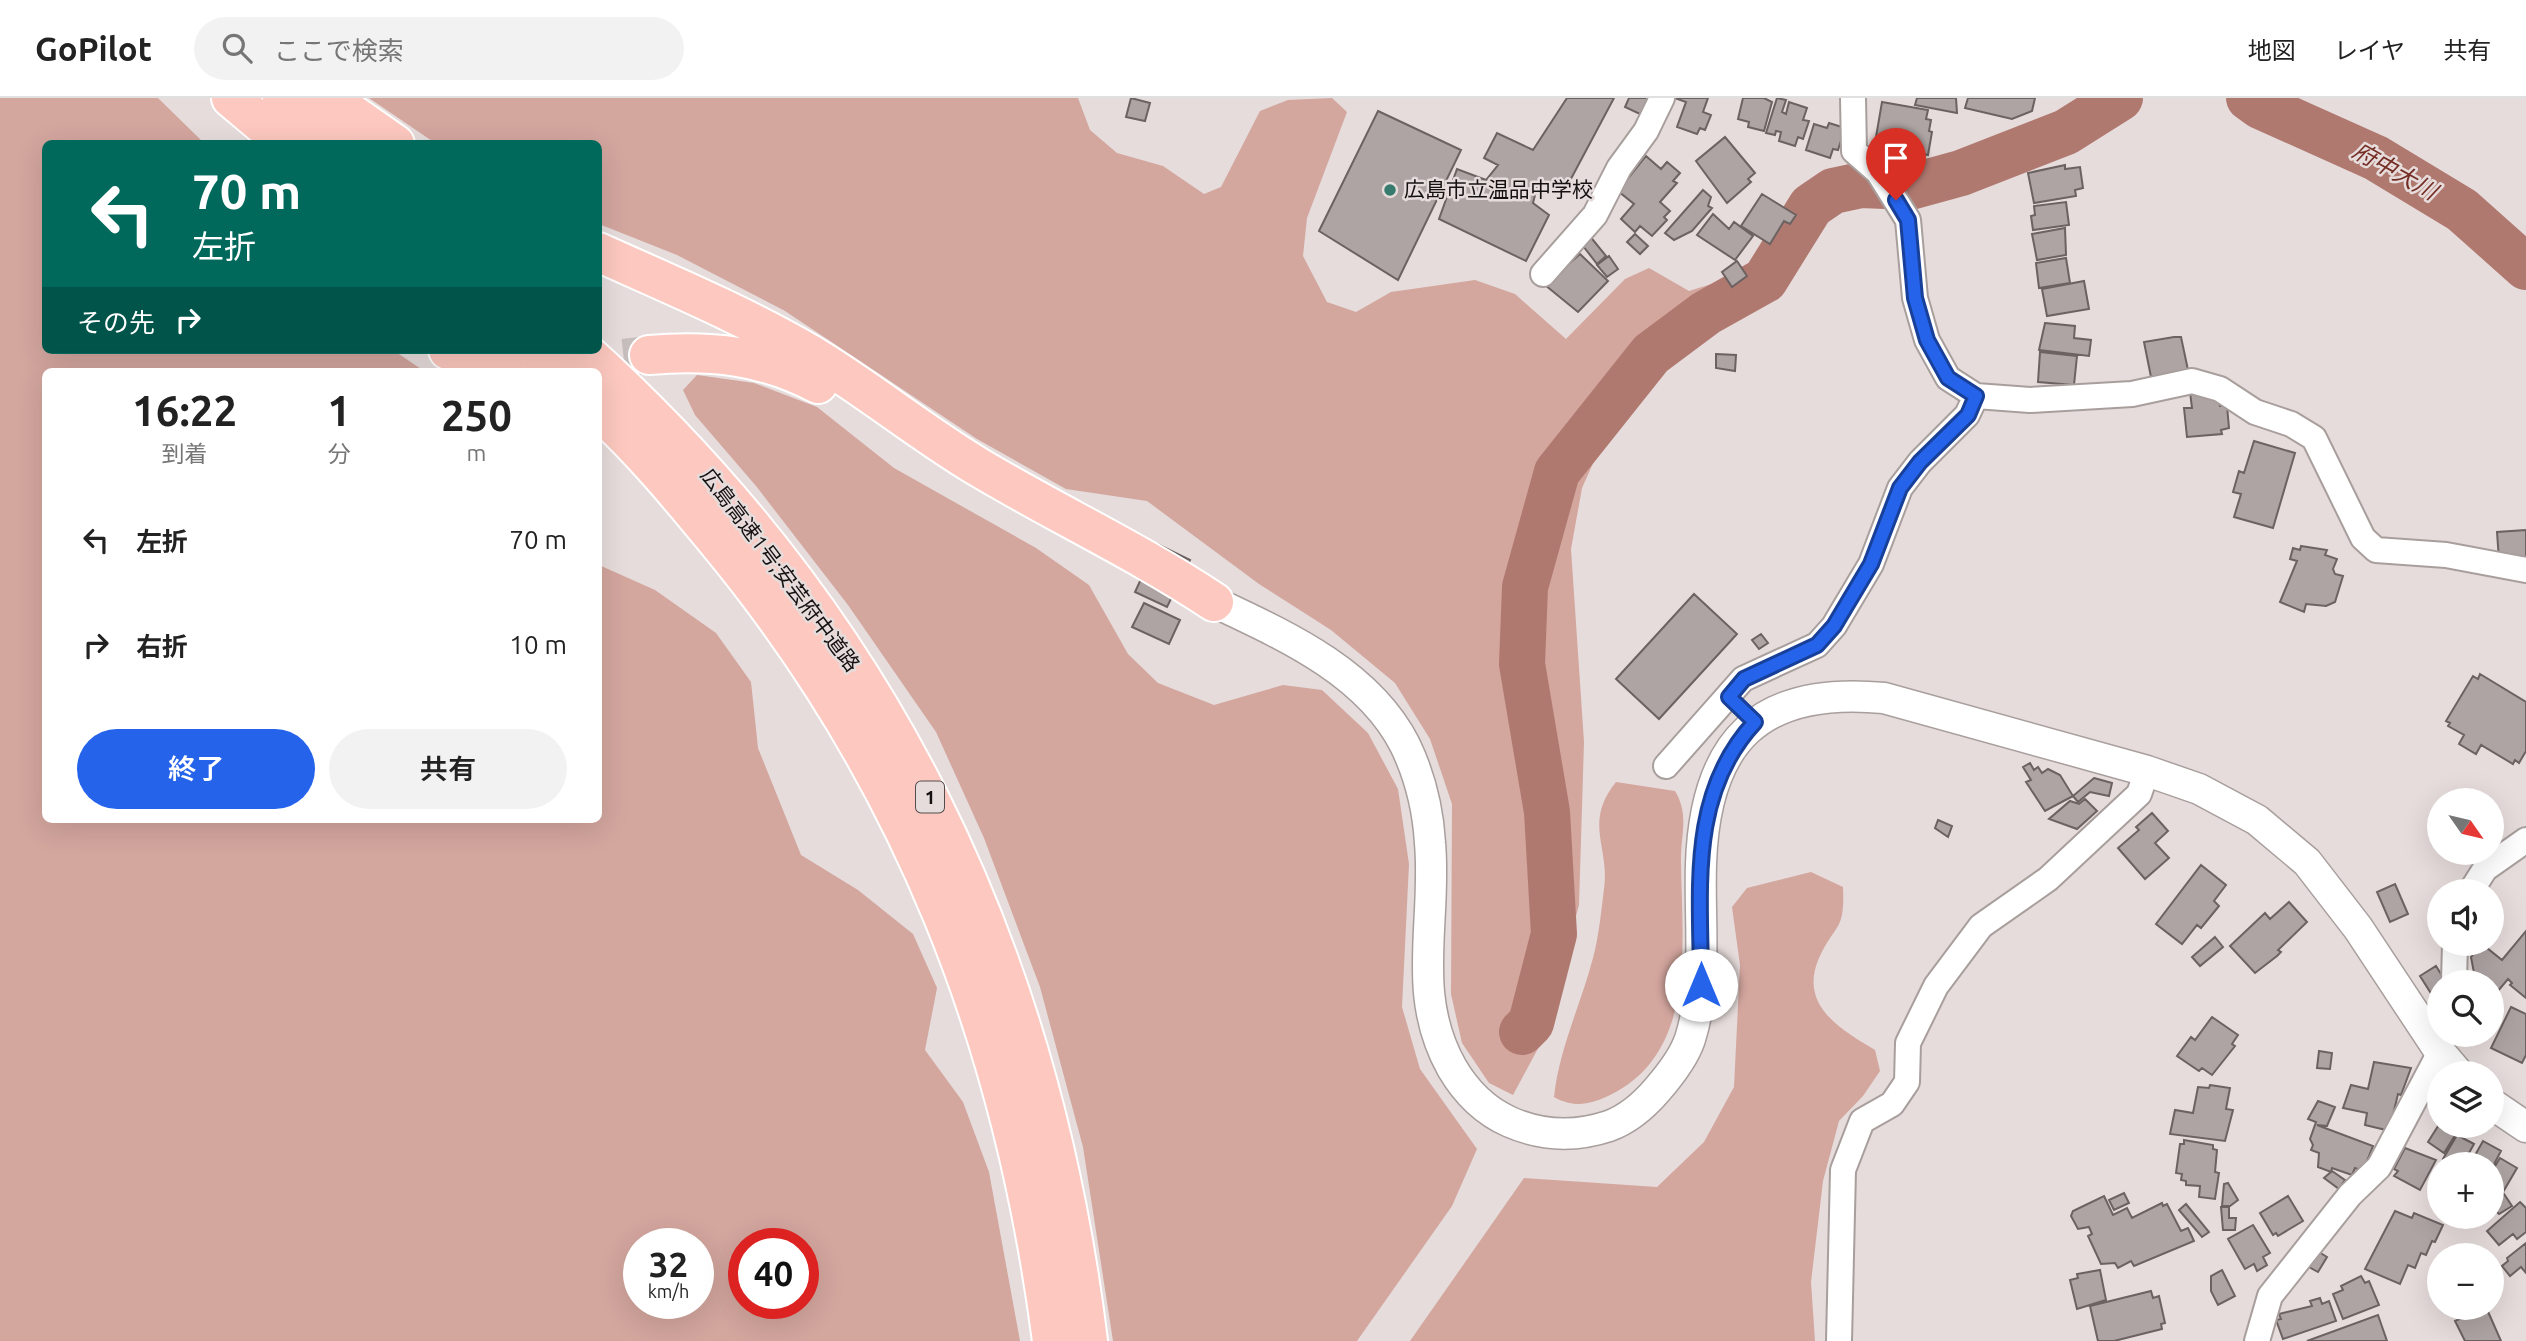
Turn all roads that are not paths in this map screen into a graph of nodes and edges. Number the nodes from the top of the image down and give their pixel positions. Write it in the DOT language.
graph roads {
  1 [pos="202,98"];
  2 [pos="231,98"];
  3 [pos="282,98"];
  4 [pos="329,98"];
  5 [pos="1662,98"];
  6 [pos="1853,98"];
  7 [pos="245,140"];
  8 [pos="281,140"];
  9 [pos="332,140"];
  10 [pos="389,140"];
  11 [pos="602,254"];
  12 [pos="1543,274"];
  13 [pos="459,354"];
  14 [pos="587,354"];
  15 [pos="649,355"];
  16 [pos="519,358"];
  17 [pos="548,368"];
  18 [pos="602,368"];
  19 [pos="602,368"];
  20 [pos="1976,396"];
  21 [pos="602,414"];
  22 [pos="2526,570"];
  23 [pos="1214,602"];
  24 [pos="1729,697"];
  25 [pos="1755,722"];
  26 [pos="1666,766"];
  27 [pos="2147,771"];
  28 [pos="2526,841"];
  29 [pos="2479,879"];
  30 [pos="2448,1053"];
  31 [pos="2504,1112"];
  32 [pos="2526,1127"];
  33 [pos="1052,1341"];
  34 [pos="1088,1341"];
  35 [pos="1839,1341"];
  36 [pos="2257,1341"];
  1 -- 7 [label="highway"];
  2 -- 8 [label="highway"];
  3 -- 9 [label="highway"];
  4 -- 10 [label="highway"];
  5 -- 12 [label="street"];
  6 -- 20 [label="street"];
  11 -- 23 [label="highway"];
  13 -- 16 [label="highway"];
  14 -- 18 [label="highway, 広島高速1号;安芸府中道路 / 1"];
  15 -- 23 [label="highway"];
  16 -- 17 [label="highway"];
  19 -- 34 [label="highway, 広島高速1号;安芸府中道路 / 1"];
  20 -- 22 [label="street"];
  20 -- 24 [label="street"];
  21 -- 33 [label="highway, 広島高速1号;安芸府中道路 / 1"];
  23 -- 25 [label="street"];
  24 -- 25 [label="street"];
  24 -- 26 [label="street"];
  25 -- 27 [label="street"];
  27 -- 30 [label="street"];
  27 -- 35 [label="street"];
  28 -- 29 [label="street"];
  30 -- 36 [label="street"];
  31 -- 32 [label="street"];
}
